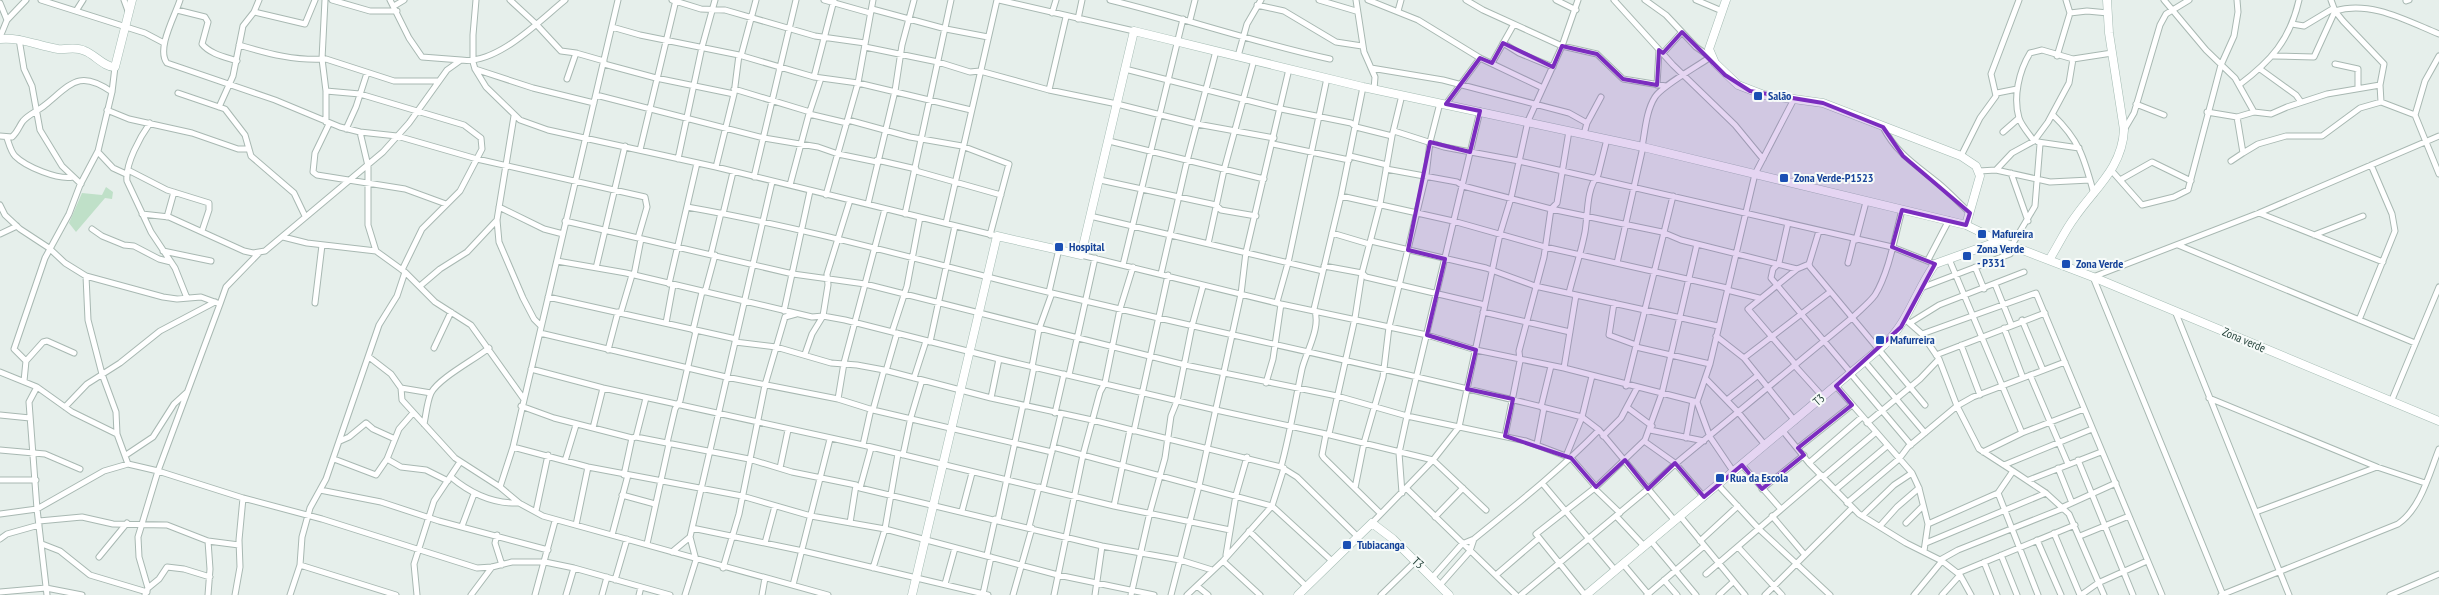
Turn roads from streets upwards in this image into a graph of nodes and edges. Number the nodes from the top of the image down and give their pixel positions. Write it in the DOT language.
graph roads {
  1 [pos="26,0"];
  2 [pos="41,0"];
  3 [pos="83,0"];
  4 [pos="124,0"];
  5 [pos="132,0"];
  6 [pos="180,0"];
  7 [pos="259,0"];
  8 [pos="315,0"];
  9 [pos="325,0"];
  10 [pos="332,0"];
  11 [pos="390,0"];
  12 [pos="404,0"];
  13 [pos="476,0"];
  14 [pos="510,0"];
  15 [pos="565,0"];
  16 [pos="618,0"];
  17 [pos="675,0"];
  18 [pos="715,0"];
  19 [pos="756,0"];
  20 [pos="796,0"];
  21 [pos="824,0"];
  22 [pos="873,0"];
  23 [pos="914,0"];
  24 [pos="951,0"];
  25 [pos="998,0"];
  26 [pos="1056,0"];
  27 [pos="1082,0"];
  28 [pos="1110,0"];
  29 [pos="1195,0"];
  30 [pos="1319,0"];
  31 [pos="1356,0"];
  32 [pos="1368,0"];
  33 [pos="1401,0"];
  34 [pos="1466,0"];
  35 [pos="1556,0"];
  36 [pos="1578,0"];
  37 [pos="1614,0"];
  38 [pos="1645,0"];
  39 [pos="1696,0"];
  40 [pos="1726,0"];
  41 [pos="2019,0"];
  42 [pos="2066,0"];
  43 [pos="2107,0"];
  44 [pos="2164,0"];
  45 [pos="2189,0"];
  46 [pos="2237,0"];
  47 [pos="2299,0"];
  48 [pos="2331,0"];
  49 [pos="833,1"];
  50 [pos="1020,2"];
  51 [pos="1125,2"];
  52 [pos="0,3"];
  53 [pos="1259,3"];
  54 [pos="395,8"];
  55 [pos="177,10"];
  56 [pos="712,10"];
  57 [pos="1576,10"];
  58 [pos="1722,10"];
  59 [pos="2335,10"];
  60 [pos="76,11"];
  61 [pos="871,11"];
  62 [pos="1356,11"];
  63 [pos="1398,11"];
  64 [pos="2173,11"];
  65 [pos="128,12"];
  66 [pos="254,12"];
  67 [pos="1052,13"];
  68 [pos="2070,13"];
  69 [pos="2108,13"];
  70 [pos="1066,16"];
  71 [pos="750,18"];
  72 [pos="1078,19"];
  73 [pos="1183,19"];
  74 [pos="7,20"];
  75 [pos="909,20"];
  76 [pos="1190,20"];
  77 [pos="536,24"];
  78 [pos="1514,24"];
  79 [pos="2292,24"];
  80 [pos="612,27"];
  81 [pos="123,28"];
  82 [pos="946,29"];
  83 [pos="789,30"];
  84 [pos="1134,31"];
  85 [pos="1682,32"];
  86 [pos="2439,34"];
  87 [pos="1245,36"];
  88 [pos="988,37"];
  89 [pos="0,38"];
  90 [pos="825,38"];
  91 [pos="19,39"];
  92 [pos="666,39"];
  93 [pos="1179,42"];
  94 [pos="164,43"];
  95 [pos="1503,43"];
  96 [pos="239,45"];
  97 [pos="865,45"];
  98 [pos="1362,46"];
  99 [pos="1562,46"];
  100 [pos="702,47"];
  101 [pos="1216,51"];
  102 [pos="1661,51"];
  103 [pos="576,53"];
  104 [pos="2112,53"];
  105 [pos="902,54"];
  106 [pos="740,55"];
  107 [pos="1238,56"];
  108 [pos="2057,56"];
  109 [pos="2274,56"];
  110 [pos="2439,56"];
  111 [pos="1480,58"];
  112 [pos="1710,58"];
  113 [pos="322,59"];
  114 [pos="1330,59"];
  115 [pos="2072,59"];
  116 [pos="461,60"];
  117 [pos="1254,60"];
  118 [pos="237,61"];
  119 [pos="473,62"];
  120 [pos="938,62"];
  121 [pos="604,63"];
  122 [pos="1492,64"];
  123 [pos="2335,64"];
  124 [pos="2221,65"];
  125 [pos="115,67"];
  126 [pos="1553,67"];
  127 [pos="778,68"];
  128 [pos="1371,68"];
  129 [pos="475,69"];
  130 [pos="1125,69"];
  131 [pos="1289,69"];
  132 [pos="2260,70"];
  133 [pos="980,71"];
  134 [pos="367,72"];
  135 [pos="1685,76"];
  136 [pos="814,77"];
  137 [pos="656,78"];
  138 [pos="822,78"];
  139 [pos="1327,78"];
  140 [pos="567,79"];
  141 [pos="1168,80"];
  142 [pos="438,81"];
  143 [pos="858,83"];
  144 [pos="228,85"];
  145 [pos="694,85"];
  146 [pos="1657,85"];
  147 [pos="2239,85"];
  148 [pos="2380,85"];
  149 [pos="1459,86"];
  150 [pos="1666,86"];
  151 [pos="1362,87"];
  152 [pos="1543,88"];
  153 [pos="2358,88"];
  154 [pos="1374,89"];
  155 [pos="2017,89"];
  156 [pos="1049,90"];
  157 [pos="326,91"];
  158 [pos="734,91"];
  159 [pos="895,91"];
  160 [pos="1206,91"];
  161 [pos="112,92"];
  162 [pos="178,93"];
  163 [pos="1997,93"];
  164 [pos="360,94"];
  165 [pos="596,95"];
  166 [pos="1402,95"];
  167 [pos="1601,97"];
  168 [pos="1243,99"];
  169 [pos="1794,99"];
  170 [pos="930,100"];
  171 [pos="772,101"];
  172 [pos="2301,102"];
  173 [pos="2381,102"];
  174 [pos="594,103"];
  175 [pos="1443,103"];
  176 [pos="1117,104"];
  177 [pos="1534,104"];
  178 [pos="2136,104"];
  179 [pos="219,107"];
  180 [pos="1281,109"];
  181 [pos="37,110"];
  182 [pos="107,110"];
  183 [pos="649,110"];
  184 [pos="971,110"];
  185 [pos="1480,111"];
  186 [pos="417,112"];
  187 [pos="2207,112"];
  188 [pos="2254,112"];
  189 [pos="809,113"];
  190 [pos="1160,115"];
  191 [pos="1318,115"];
  192 [pos="2053,115"];
  193 [pos="2164,115"];
  194 [pos="2415,115"];
  195 [pos="514,116"];
  196 [pos="2238,117"];
  197 [pos="2019,118"];
  198 [pos="688,119"];
  199 [pos="848,121"];
  200 [pos="1528,121"];
  201 [pos="327,123"];
  202 [pos="1587,123"];
  203 [pos="150,124"];
  204 [pos="1197,124"];
  205 [pos="726,127"];
  206 [pos="1356,127"];
  207 [pos="1883,127"];
  208 [pos="346,128"];
  209 [pos="885,129"];
  210 [pos="2124,130"];
  211 [pos="1569,131"];
  212 [pos="360,132"];
  213 [pos="1234,132"];
  214 [pos="2003,132"];
  215 [pos="1393,134"];
  216 [pos="1584,134"];
  217 [pos="0,136"];
  218 [pos="397,136"];
  219 [pos="2439,136"];
  220 [pos="585,137"];
  221 [pos="7,138"];
  222 [pos="764,138"];
  223 [pos="923,138"];
  224 [pos="1607,139"];
  225 [pos="2034,140"];
  226 [pos="1109,141"];
  227 [pos="1274,141"];
  228 [pos="1430,142"];
  229 [pos="2425,142"];
  230 [pos="801,144"];
  231 [pos="2040,144"];
  232 [pos="625,146"];
  233 [pos="962,146"];
  234 [pos="1642,147"];
  235 [pos="2079,148"];
  236 [pos="250,149"];
  237 [pos="640,150"];
  238 [pos="98,152"];
  239 [pos="1151,152"];
  240 [pos="1470,152"];
  241 [pos="1310,153"];
  242 [pos="2242,153"];
  243 [pos="838,154"];
  244 [pos="1961,156"];
  245 [pos="1349,158"];
  246 [pos="477,159"];
  247 [pos="678,159"];
  248 [pos="1762,159"];
  249 [pos="877,161"];
  250 [pos="1187,161"];
  251 [pos="1519,161"];
  252 [pos="2231,161"];
  253 [pos="697,163"];
  254 [pos="2371,165"];
  255 [pos="368,166"];
  256 [pos="506,166"];
  257 [pos="716,167"];
  258 [pos="1387,167"];
  259 [pos="916,170"];
  260 [pos="1224,170"];
  261 [pos="1996,170"];
  262 [pos="2111,170"];
  263 [pos="1979,171"];
  264 [pos="127,172"];
  265 [pos="733,172"];
  266 [pos="1563,172"];
  267 [pos="2011,173"];
  268 [pos="1755,174"];
  269 [pos="2439,174"];
  270 [pos="1426,175"];
  271 [pos="73,177"];
  272 [pos="754,177"];
  273 [pos="1264,179"];
  274 [pos="1595,179"];
  275 [pos="349,180"];
  276 [pos="574,180"];
  277 [pos="1100,180"];
  278 [pos="2036,180"];
  279 [pos="2090,180"];
  280 [pos="2120,180"];
  281 [pos="772,182"];
  282 [pos="954,182"];
  283 [pos="2191,182"];
  284 [pos="81,184"];
  285 [pos="368,184"];
  286 [pos="790,185"];
  287 [pos="1463,186"];
  288 [pos="1633,188"];
  289 [pos="614,189"];
  290 [pos="1141,190"];
  291 [pos="810,191"];
  292 [pos="174,192"];
  293 [pos="2094,194"];
  294 [pos="826,195"];
  295 [pos="1001,195"];
  296 [pos="1178,196"];
  297 [pos="1341,196"];
  298 [pos="1673,196"];
  299 [pos="1511,198"];
  300 [pos="850,200"];
  301 [pos="1866,202"];
  302 [pos="446,204"];
  303 [pos="868,204"];
  304 [pos="1380,204"];
  305 [pos="1216,205"];
  306 [pos="0,206"];
  307 [pos="687,207"];
  308 [pos="499,208"];
  309 [pos="885,209"];
  310 [pos="1551,209"];
  311 [pos="1902,210"];
  312 [pos="722,213"];
  313 [pos="1970,213"];
  314 [pos="2259,213"];
  315 [pos="142,214"];
  316 [pos="905,214"];
  317 [pos="1417,214"];
  318 [pos="1744,214"];
  319 [pos="1587,215"];
  320 [pos="305,216"];
  321 [pos="1090,216"];
  322 [pos="1256,216"];
  323 [pos="2363,216"];
  324 [pos="167,217"];
  325 [pos="920,217"];
  326 [pos="497,220"];
  327 [pos="1949,220"];
  328 [pos="2028,220"];
  329 [pos="565,221"];
  330 [pos="1453,221"];
  331 [pos="762,222"];
  332 [pos="946,223"];
  333 [pos="1788,223"];
  334 [pos="1626,224"];
  335 [pos="1966,225"];
  336 [pos="17,226"];
  337 [pos="955,226"];
  338 [pos="1133,226"];
  339 [pos="92,229"];
  340 [pos="605,229"];
  341 [pos="202,231"];
  342 [pos="800,231"];
  343 [pos="1819,231"];
  344 [pos="1662,232"];
  345 [pos="1332,233"];
  346 [pos="0,234"];
  347 [pos="562,234"];
  348 [pos="1500,234"];
  349 [pos="994,235"];
  350 [pos="1172,235"];
  351 [pos="2314,235"];
  352 [pos="283,237"];
  353 [pos="640,239"];
  354 [pos="838,240"];
  355 [pos="1855,240"];
  356 [pos="1999,241"];
  357 [pos="1370,242"];
  358 [pos="1208,244"];
  359 [pos="1697,244"];
  360 [pos="2012,245"];
  361 [pos="2178,245"];
  362 [pos="322,246"];
  363 [pos="678,247"];
  364 [pos="1545,247"];
  365 [pos="1892,247"];
  366 [pos="49,248"];
  367 [pos="874,248"];
  368 [pos="1060,249"];
  369 [pos="1408,250"];
  370 [pos="163,251"];
  371 [pos="376,251"];
  372 [pos="260,252"];
  373 [pos="1246,252"];
  374 [pos="1736,252"];
  375 [pos="1579,254"];
  376 [pos="2010,254"];
  377 [pos="713,255"];
  378 [pos="1081,255"];
  379 [pos="911,257"];
  380 [pos="1095,258"];
  381 [pos="1949,258"];
  382 [pos="1445,259"];
  383 [pos="211,260"];
  384 [pos="2049,260"];
  385 [pos="557,261"];
  386 [pos="172,262"];
  387 [pos="1932,262"];
  388 [pos="2383,262"];
  389 [pos="1288,263"];
  390 [pos="1617,263"];
  391 [pos="1779,263"];
  392 [pos="1848,263"];
  393 [pos="753,264"];
  394 [pos="1809,264"];
  395 [pos="1124,265"];
  396 [pos="945,266"];
  397 [pos="1975,267"];
  398 [pos="596,268"];
  399 [pos="1133,268"];
  400 [pos="1324,269"];
  401 [pos="1797,269"];
  402 [pos="404,271"];
  403 [pos="1492,272"];
  404 [pos="1653,272"];
  405 [pos="2024,272"];
  406 [pos="1362,273"];
  407 [pos="793,274"];
  408 [pos="1161,274"];
  409 [pos="1956,274"];
  410 [pos="633,275"];
  411 [pos="1168,275"];
  412 [pos="86,276"];
  413 [pos="988,276"];
  414 [pos="2093,277"];
  415 [pos="826,278"];
  416 [pos="1688,280"];
  417 [pos="671,284"];
  418 [pos="865,284"];
  419 [pos="1776,284"];
  420 [pos="1995,284"];
  421 [pos="420,286"];
  422 [pos="1203,286"];
  423 [pos="1400,286"];
  424 [pos="1535,286"];
  425 [pos="2439,287"];
  426 [pos="1920,288"];
  427 [pos="1727,289"];
  428 [pos="1984,289"];
  429 [pos="704,292"];
  430 [pos="1050,292"];
  431 [pos="1830,292"];
  432 [pos="1569,293"];
  433 [pos="1241,294"];
  434 [pos="903,295"];
  435 [pos="1437,295"];
  436 [pos="1576,295"];
  437 [pos="548,297"];
  438 [pos="1964,297"];
  439 [pos="187,298"];
  440 [pos="1759,298"];
  441 [pos="1084,300"];
  442 [pos="746,301"];
  443 [pos="218,303"];
  444 [pos="315,303"];
  445 [pos="1279,303"];
  446 [pos="1614,303"];
  447 [pos="939,304"];
  448 [pos="1485,305"];
  449 [pos="2003,305"];
  450 [pos="1120,309"];
  451 [pos="1314,310"];
  452 [pos="1643,310"];
  453 [pos="784,311"];
  454 [pos="2175,311"];
  455 [pos="451,312"];
  456 [pos="619,312"];
  457 [pos="1483,312"];
  458 [pos="1800,313"];
  459 [pos="2044,313"];
  460 [pos="797,314"];
  461 [pos="980,314"];
  462 [pos="823,316"];
  463 [pos="1158,317"];
  464 [pos="1853,317"];
  465 [pos="1972,317"];
  466 [pos="1355,318"];
  467 [pos="1680,318"];
  468 [pos="2022,320"];
  469 [pos="2359,320"];
  470 [pos="1908,321"];
  471 [pos="666,323"];
  472 [pos="856,323"];
  473 [pos="1526,323"];
  474 [pos="2011,324"];
  475 [pos="541,326"];
  476 [pos="1192,326"];
  477 [pos="1718,326"];
  478 [pos="1390,327"];
  479 [pos="2004,328"];
  480 [pos="1040,329"];
  481 [pos="695,330"];
  482 [pos="895,332"];
  483 [pos="1570,332"];
  484 [pos="540,333"];
  485 [pos="1922,334"];
  486 [pos="1427,335"];
  487 [pos="1230,336"];
  488 [pos="1716,336"];
  489 [pos="1771,336"];
  490 [pos="1981,338"];
  491 [pos="1076,339"];
  492 [pos="735,341"];
  493 [pos="928,341"];
  494 [pos="1823,342"];
  495 [pos="2415,343"];
  496 [pos="1275,344"];
  497 [pos="1961,345"];
  498 [pos="1636,346"];
  499 [pos="776,347"];
  500 [pos="1112,347"];
  501 [pos="434,348"];
  502 [pos="489,348"];
  503 [pos="1879,349"];
  504 [pos="608,350"];
  505 [pos="1476,350"];
  506 [pos="970,351"];
  507 [pos="1307,352"];
  508 [pos="74,353"];
  509 [pos="805,354"];
  510 [pos="1150,355"];
  511 [pos="1671,355"];
  512 [pos="369,357"];
  513 [pos="1938,357"];
  514 [pos="1744,358"];
  515 [pos="999,360"];
  516 [pos="1344,360"];
  517 [pos="1520,360"];
  518 [pos="26,361"];
  519 [pos="1865,362"];
  520 [pos="2065,362"];
  521 [pos="844,363"];
  522 [pos="1710,364"];
  523 [pos="1185,365"];
  524 [pos="1795,365"];
  525 [pos="1551,366"];
  526 [pos="688,367"];
  527 [pos="1033,367"];
  528 [pos="1382,368"];
  529 [pos="1564,368"];
  530 [pos="531,369"];
  531 [pos="885,370"];
  532 [pos="2042,370"];
  533 [pos="0,372"];
  534 [pos="1222,373"];
  535 [pos="102,374"];
  536 [pos="1067,374"];
  537 [pos="1851,374"];
  538 [pos="2030,375"];
  539 [pos="1592,376"];
  540 [pos="1757,376"];
  541 [pos="726,377"];
  542 [pos="914,378"];
  543 [pos="1416,378"];
  544 [pos="2023,378"];
  545 [pos="1706,379"];
  546 [pos="922,380"];
  547 [pos="24,381"];
  548 [pos="1105,383"];
  549 [pos="1266,383"];
  550 [pos="765,385"];
  551 [pos="1626,386"];
  552 [pos="1836,386"];
  553 [pos="2001,386"];
  554 [pos="37,387"];
  555 [pos="1911,387"];
  556 [pos="401,388"];
  557 [pos="603,388"];
  558 [pos="1636,388"];
  559 [pos="1766,388"];
  560 [pos="1300,389"];
  561 [pos="1467,389"];
  562 [pos="961,390"];
  563 [pos="1142,392"];
  564 [pos="186,393"];
  565 [pos="431,393"];
  566 [pos="1662,393"];
  567 [pos="1980,395"];
  568 [pos="1337,396"];
  569 [pos="1822,397"];
  570 [pos="523,398"];
  571 [pos="646,398"];
  572 [pos="991,398"];
  573 [pos="1897,398"];
  574 [pos="2209,398"];
  575 [pos="838,399"];
  576 [pos="1513,400"];
  577 [pos="1727,400"];
  578 [pos="1177,402"];
  579 [pos="1695,402"];
  580 [pos="2391,402"];
  581 [pos="678,405"];
  582 [pos="1852,405"];
  583 [pos="521,406"];
  584 [pos="1025,406"];
  585 [pos="1376,406"];
  586 [pos="1925,406"];
  587 [pos="1956,406"];
  588 [pos="65,407"];
  589 [pos="1542,407"];
  590 [pos="1628,408"];
  591 [pos="2084,409"];
  592 [pos="872,410"];
  593 [pos="1216,410"];
  594 [pos="1882,410"];
  595 [pos="1738,412"];
  596 [pos="412,413"];
  597 [pos="716,413"];
  598 [pos="1058,413"];
  599 [pos="0,414"];
  600 [pos="1407,416"];
  601 [pos="910,417"];
  602 [pos="1582,417"];
  603 [pos="1862,417"];
  604 [pos="30,418"];
  605 [pos="1092,420"];
  606 [pos="1795,421"];
  607 [pos="756,422"];
  608 [pos="2050,422"];
  609 [pos="2439,422"];
  610 [pos="1867,423"];
  611 [pos="424,424"];
  612 [pos="576,425"];
  613 [pos="1292,426"];
  614 [pos="953,427"];
  615 [pos="1459,427"];
  616 [pos="593,428"];
  617 [pos="1651,428"];
  618 [pos="2092,429"];
  619 [pos="788,430"];
  620 [pos="1132,430"];
  621 [pos="1599,430"];
  622 [pos="1783,431"];
  623 [pos="1875,433"];
  624 [pos="1925,433"];
  625 [pos="2022,433"];
  626 [pos="117,434"];
  627 [pos="1327,434"];
  628 [pos="1504,436"];
  629 [pos="1603,436"];
  630 [pos="1710,437"];
  631 [pos="634,438"];
  632 [pos="1686,438"];
  633 [pos="395,439"];
  634 [pos="830,439"];
  635 [pos="1166,439"];
  636 [pos="1644,441"];
  637 [pos="340,442"];
  638 [pos="1704,442"];
  639 [pos="1014,443"];
  640 [pos="1364,443"];
  641 [pos="2060,443"];
  642 [pos="668,444"];
  643 [pos="1537,444"];
  644 [pos="863,445"];
  645 [pos="1765,445"];
  646 [pos="1911,445"];
  647 [pos="1886,446"];
  648 [pos="513,447"];
  649 [pos="871,448"];
  650 [pos="1207,448"];
  651 [pos="1798,448"];
  652 [pos="2439,449"];
  653 [pos="0,450"];
  654 [pos="1053,450"];
  655 [pos="708,452"];
  656 [pos="1400,452"];
  657 [pos="1983,452"];
  658 [pos="2102,452"];
  659 [pos="33,453"];
  660 [pos="901,454"];
  661 [pos="126,455"];
  662 [pos="548,455"];
  663 [pos="1804,455"];
  664 [pos="1083,456"];
  665 [pos="1247,457"];
  666 [pos="1569,457"];
  667 [pos="334,459"];
  668 [pos="748,459"];
  669 [pos="1899,459"];
  670 [pos="387,460"];
  671 [pos="565,460"];
  672 [pos="1433,460"];
  673 [pos="1625,460"];
  674 [pos="2078,460"];
  675 [pos="460,462"];
  676 [pos="1675,463"];
  677 [pos="1810,463"];
  678 [pos="128,464"];
  679 [pos="2068,464"];
  680 [pos="1742,465"];
  681 [pos="2004,465"];
  682 [pos="943,466"];
  683 [pos="1122,466"];
  684 [pos="588,467"];
  685 [pos="1282,467"];
  686 [pos="2377,467"];
  687 [pos="780,468"];
  688 [pos="2058,468"];
  689 [pos="80,469"];
  690 [pos="158,471"];
  691 [pos="2014,471"];
  692 [pos="1734,472"];
  693 [pos="972,473"];
  694 [pos="1912,473"];
  695 [pos="626,475"];
  696 [pos="1822,476"];
  697 [pos="1160,477"];
  698 [pos="820,478"];
  699 [pos="449,479"];
  700 [pos="0,480"];
  701 [pos="36,480"];
  702 [pos="2029,480"];
  703 [pos="1006,481"];
  704 [pos="659,482"];
  705 [pos="1542,482"];
  706 [pos="2116,483"];
  707 [pos="2425,483"];
  708 [pos="1199,486"];
  709 [pos="1718,486"];
  710 [pos="500,487"];
  711 [pos="858,487"];
  712 [pos="700,488"];
  713 [pos="1041,488"];
  714 [pos="1355,488"];
  715 [pos="1463,488"];
  716 [pos="1595,488"];
  717 [pos="1762,488"];
  718 [pos="1919,488"];
  719 [pos="1648,489"];
  720 [pos="320,490"];
  721 [pos="1404,490"];
  722 [pos="1835,490"];
  723 [pos="1998,493"];
  724 [pos="2046,493"];
  725 [pos="474,494"];
  726 [pos="2092,494"];
  727 [pos="622,495"];
  728 [pos="742,496"];
  729 [pos="892,496"];
  730 [pos="1074,496"];
  731 [pos="1236,496"];
  732 [pos="1704,497"];
  733 [pos="243,498"];
  734 [pos="1848,502"];
  735 [pos="519,503"];
  736 [pos="2072,503"];
  737 [pos="655,504"];
  738 [pos="775,506"];
  739 [pos="1114,506"];
  740 [pos="1272,506"];
  741 [pos="1738,506"];
  742 [pos="1923,506"];
  743 [pos="934,507"];
  744 [pos="2064,507"];
  745 [pos="1780,508"];
  746 [pos="1852,508"];
  747 [pos="37,509"];
  748 [pos="1486,510"];
  749 [pos="962,511"];
  750 [pos="1564,511"];
  751 [pos="536,512"];
  752 [pos="1150,512"];
  753 [pos="2005,512"];
  754 [pos="2256,512"];
  755 [pos="1380,513"];
  756 [pos="0,514"];
  757 [pos="1618,514"];
  758 [pos="307,515"];
  759 [pos="811,516"];
  760 [pos="1772,516"];
  761 [pos="1862,516"];
  762 [pos="2129,516"];
  763 [pos="1435,517"];
  764 [pos="429,518"];
  765 [pos="997,519"];
  766 [pos="1677,519"];
  767 [pos="555,521"];
  768 [pos="1190,521"];
  769 [pos="39,523"];
  770 [pos="142,523"];
  771 [pos="850,523"];
  772 [pos="1372,523"];
  773 [pos="1906,523"];
  774 [pos="127,524"];
  775 [pos="1928,524"];
  776 [pos="576,525"];
  777 [pos="2075,525"];
  778 [pos="462,526"];
  779 [pos="1880,526"];
  780 [pos="2105,526"];
  781 [pos="1031,527"];
  782 [pos="692,528"];
  783 [pos="885,529"];
  784 [pos="1759,529"];
  785 [pos="2011,529"];
  786 [pos="1230,530"];
  787 [pos="1249,530"];
  788 [pos="2054,534"];
  789 [pos="612,535"];
  790 [pos="497,536"];
  791 [pos="734,536"];
  792 [pos="2080,536"];
  793 [pos="690,537"];
  794 [pos="1067,537"];
  795 [pos="1358,537"];
  796 [pos="1587,538"];
  797 [pos="0,539"];
  798 [pos="627,539"];
  799 [pos="1474,539"];
  800 [pos="1538,539"];
  801 [pos="926,540"];
  802 [pos="2037,540"];
  803 [pos="208,541"];
  804 [pos="1651,541"];
  805 [pos="765,543"];
  806 [pos="1926,543"];
  807 [pos="42,544"];
  808 [pos="647,544"];
  809 [pos="1462,544"];
  810 [pos="1702,544"];
  811 [pos="239,545"];
  812 [pos="1102,546"];
  813 [pos="1644,546"];
  814 [pos="1738,547"];
  815 [pos="955,548"];
  816 [pos="2018,548"];
  817 [pos="419,550"];
  818 [pos="548,550"];
  819 [pos="803,551"];
  820 [pos="1470,551"];
  821 [pos="1924,551"];
  822 [pos="672,552"];
  823 [pos="1140,552"];
  824 [pos="1226,555"];
  825 [pos="1805,555"];
  826 [pos="2001,555"];
  827 [pos="989,556"];
  828 [pos="99,557"];
  829 [pos="696,560"];
  830 [pos="1180,560"];
  831 [pos="1332,560"];
  832 [pos="1416,561"];
  833 [pos="1941,561"];
  834 [pos="2147,561"];
  835 [pos="545,562"];
  836 [pos="1223,562"];
  837 [pos="1984,562"];
  838 [pos="1560,563"];
  839 [pos="1794,563"];
  840 [pos="1022,564"];
  841 [pos="1623,564"];
  842 [pos="1719,564"];
  843 [pos="300,565"];
  844 [pos="502,565"];
  845 [pos="492,567"];
  846 [pos="574,568"];
  847 [pos="723,568"];
  848 [pos="873,568"];
  849 [pos="1212,570"];
  850 [pos="1615,570"];
  851 [pos="1676,570"];
  852 [pos="2124,571"];
  853 [pos="2279,572"];
  854 [pos="1706,574"];
  855 [pos="1959,574"];
  856 [pos="2439,574"];
  857 [pos="1058,575"];
  858 [pos="1496,575"];
  859 [pos="210,577"];
  860 [pos="916,577"];
  861 [pos="607,578"];
  862 [pos="766,578"];
  863 [pos="1432,578"];
  864 [pos="615,580"];
  865 [pos="1664,580"];
  866 [pos="1734,582"];
  867 [pos="1097,583"];
  868 [pos="2098,583"];
  869 [pos="945,584"];
  870 [pos="793,585"];
  871 [pos="1198,586"];
  872 [pos="1306,586"];
  873 [pos="1440,586"];
  874 [pos="1772,586"];
  875 [pos="641,587"];
  876 [pos="46,588"];
  877 [pos="0,592"];
  878 [pos="147,592"];
  879 [pos="1131,592"];
  880 [pos="1596,592"];
  881 [pos="982,594"];
  882 [pos="1827,594"];
  883 [pos="47,595"];
  884 [pos="82,595"];
  885 [pos="208,595"];
  886 [pos="235,595"];
  887 [pos="290,595"];
  888 [pos="396,595"];
  889 [pos="417,595"];
  890 [pos="471,595"];
  891 [pos="534,595"];
  892 [pos="566,595"];
  893 [pos="602,595"];
  894 [pos="639,595"];
  895 [pos="669,595"];
  896 [pos="685,595"];
  897 [pos="762,595"];
  898 [pos="828,595"];
  899 [pos="912,595"];
  900 [pos="1013,595"];
  901 [pos="1054,595"];
  902 [pos="1095,595"];
  903 [pos="1154,595"];
  904 [pos="1171,595"];
  905 [pos="1187,595"];
  906 [pos="1208,595"];
  907 [pos="1260,595"];
  908 [pos="1298,595"];
  909 [pos="1382,595"];
  910 [pos="1449,595"];
  911 [pos="1516,595"];
  912 [pos="1521,595"];
  913 [pos="1585,595"];
  914 [pos="1648,595"];
  915 [pos="1677,595"];
  916 [pos="1696,595"];
  917 [pos="1719,595"];
  918 [pos="1745,595"];
  919 [pos="1764,595"];
  920 [pos="1782,595"];
  921 [pos="1914,595"];
  922 [pos="1942,595"];
  923 [pos="1971,595"];
  924 [pos="1997,595"];
  925 [pos="2018,595"];
  926 [pos="2038,595"];
  927 [pos="2060,595"];
  928 [pos="2080,595"];
  929 [pos="2104,595"];
  930 [pos="2133,595"];
  931 [pos="2162,595"];
  932 [pos="2222,595"];
  933 [pos="2289,595"];
  934 [pos="2390,595"];
  1 -- 74 [label="street"];
  2 -- 60 [label="street"];
  3 -- 60 [label="street"];
  4 -- 65 [label="street"];
  5 -- 65 [label="street"];
  6 -- 55 [label="street"];
  7 -- 66 [label="street"];
  8 -- 66 [label="street"];
  9 -- 113 [label="street"];
  10 -- 54 [label="street"];
  11 -- 54 [label="street"];
  12 -- 54 [label="street"];
  13 -- 119 [label="street"];
  14 -- 77 [label="street"];
  15 -- 77 [label="street"];
  16 -- 80 [label="street"];
  17 -- 56 [label="street"];
  17 -- 92 [label="street"];
  18 -- 56 [label="street"];
  19 -- 71 [label="street"];
  20 -- 83 [label="street"];
  21 -- 49 [label="street"];
  22 -- 61 [label="street"];
  23 -- 75 [label="street"];
  24 -- 82 [label="street"];
  25 -- 50 [label="street"];
  25 -- 88 [label="street"];
  26 -- 67 [label="street"];
  27 -- 72 [label="street"];
  28 -- 51 [label="street"];
  29 -- 76 [label="street"];
  30 -- 62 [label="street"];
  31 -- 62 [label="street"];
  32 -- 63 [label="street"];
  33 -- 63 [label="street"];
  34 -- 78 [label="street"];
  35 -- 57 [label="street"];
  36 -- 57 [label="street"];
  37 -- 102 [label="street"];
  38 -- 85 [label="street"];
  39 -- 58 [label="street"];
  40 -- 58 [label="street"];
  41 -- 163 [label="street"];
  42 -- 68 [label="street"];
  43 -- 69 [label="street"];
  44 -- 64 [label="street"];
  45 -- 64 [label="street"];
  46 -- 124 [label="street"];
  47 -- 79 [label="street"];
  48 -- 59 [label="street"];
  49 -- 61 [label="street"];
  49 -- 90 [label="street"];
  50 -- 67 [label="street"];
  51 -- 73 [label="street"];
  52 -- 74 [label="street"];
  53 -- 87 [label="street"];
  53 -- 98 [label="street"];
  54 -- 116 [label="street"];
  55 -- 94 [label="street"];
  55 -- 118 [label="street"];
  56 -- 71 [label="street"];
  56 -- 100 [label="street"];
  57 -- 99 [label="street"];
  58 -- 112 [label="street"];
  59 -- 79 [label="street"];
  59 -- 86 [label="street"];
  59 -- 109 [label="street"];
  59 -- 148 [label="street"];
  60 -- 81 [label="street"];
  61 -- 75 [label="street"];
  61 -- 97 [label="street"];
  62 -- 98 [label="street"];
  63 -- 111 [label="street"];
  64 -- 124 [label="street"];
  64 -- 178 [label="street"];
  65 -- 81 [label="street"];
  66 -- 96 [label="street"];
  67 -- 70 [label="street"];
  68 -- 69 [label="street"];
  68 -- 108 [label="street"];
  69 -- 104 [label="street"];
  70 -- 72 [label="street"];
  70 -- 156 [label="street"];
  71 -- 83 [label="street"];
  71 -- 106 [label="street"];
  72 -- 84 [label="street"];
  73 -- 76 [label="street"];
  73 -- 93 [label="street"];
  74 -- 89 [label="street"];
  75 -- 82 [label="street"];
  75 -- 105 [label="street"];
  76 -- 87 [label="street"];
  77 -- 103 [label="street"];
  77 -- 119 [label="street"];
  78 -- 95 [label="street"];
  78 -- 99 [label="street"];
  79 -- 109 [label="street"];
  80 -- 92 [label="street"];
  80 -- 121 [label="street"];
  81 -- 94 [label="street"];
  81 -- 125 [label="street"];
  82 -- 88 [label="street"];
  82 -- 120 [label="street"];
  83 -- 90 [label="street"];
  83 -- 127 [label="street"];
  84 -- 93 [label="street"];
  84 -- 130 [label="street"];
  85 -- 102 [label="street"];
  85 -- 112 [label="street"];
  87 -- 107 [label="street"];
  87 -- 114 [label="street"];
  88 -- 133 [label="street"];
  89 -- 91 [label="street"];
  90 -- 97 [label="street"];
  90 -- 136 [label="street"];
  91 -- 125 [label="street"];
  91 -- 181 [label="street"];
  92 -- 100 [label="street"];
  92 -- 137 [label="street"];
  93 -- 101 [label="street"];
  93 -- 141 [label="street"];
  94 -- 144 [label="street"];
  95 -- 122 [label="street"];
  95 -- 126 [label="street"];
  96 -- 113 [label="street"];
  96 -- 118 [label="street"];
  97 -- 105 [label="street"];
  97 -- 143 [label="street"];
  98 -- 128 [label="street"];
  99 -- 126 [label="street"];
  99 -- 146 [label="street"];
  100 -- 106 [label="street"];
  100 -- 145 [label="street"];
  101 -- 107 [label="street"];
  101 -- 160 [label="street"];
  102 -- 135 [label="street"];
  102 -- 146 [label="street"];
  103 -- 121 [label="street"];
  103 -- 140 [label="street"];
  104 -- 115 [label="street"];
  104 -- 210 [label="street"];
  105 -- 120 [label="street"];
  105 -- 159 [label="street"];
  106 -- 127 [label="street"];
  106 -- 158 [label="street"];
  107 -- 117 [label="street"];
  108 -- 115 [label="street"];
  108 -- 155 [label="street"];
  109 -- 132 [label="street"];
  110 -- 194 [label="street"];
  111 -- 122 [label="street"];
  111 -- 149 [label="street"];
  112 -- 135 [label="street"];
  112 -- 169 [label="street"];
  113 -- 134 [label="street"];
  113 -- 157 [label="street"];
  115 -- 192 [label="street"];
  116 -- 119 [label="street"];
  116 -- 142 [label="street"];
  117 -- 131 [label="street"];
  117 -- 168 [label="street"];
  118 -- 144 [label="street"];
  119 -- 129 [label="street"];
  120 -- 133 [label="street"];
  120 -- 170 [label="street"];
  121 -- 137 [label="street"];
  121 -- 165 [label="street"];
  122 -- 152 [label="street"];
  123 -- 153 [label="street"];
  124 -- 147 [label="street"];
  124 -- 187 [label="street"];
  125 -- 161 [label="street"];
  126 -- 152 [label="street"];
  127 -- 136 [label="street"];
  127 -- 171 [label="street"];
  128 -- 149 [label="street"];
  128 -- 154 [label="street"];
  129 -- 174 [label="street"];
  129 -- 195 [label="street"];
  130 -- 141 [label="street"];
  130 -- 176 [label="street"];
  131 -- 139 [label="street"];
  131 -- 180 [label="street"];
  132 -- 147 [label="street"];
  132 -- 172 [label="street"];
  133 -- 156 [label="street"];
  133 -- 184 [label="street"];
  134 -- 142 [label="street"];
  134 -- 164 [label="street"];
  135 -- 150 [label="street"];
  135 -- 248 [label="street"];
  136 -- 138 [label="street"];
  137 -- 145 [label="street"];
  137 -- 183 [label="street"];
  138 -- 143 [label="street"];
  138 -- 189 [label="street"];
  139 -- 151 [label="street"];
  139 -- 191 [label="street"];
  141 -- 160 [label="street"];
  141 -- 190 [label="street"];
  142 -- 186 [label="street"];
  143 -- 159 [label="street"];
  143 -- 199 [label="street"];
  144 -- 179 [label="street"];
  144 -- 201 [label="street"];
  145 -- 158 [label="street"];
  145 -- 198 [label="street"];
  146 -- 150 [label="street"];
  147 -- 188 [label="street"];
  148 -- 153 [label="street"];
  148 -- 173 [label="street"];
  149 -- 175 [label="street"];
  149 -- 177 [label="street"];
  150 -- 234 [label="street"];
  151 -- 154 [label="street"];
  151 -- 206 [label="street"];
  152 -- 177 [label="street"];
  153 -- 172 [label="street"];
  154 -- 166 [label="street"];
  155 -- 163 [label="street"];
  155 -- 197 [label="street"];
  156 -- 176 [label="street"];
  157 -- 164 [label="street"];
  157 -- 201 [label="street"];
  158 -- 171 [label="street"];
  158 -- 205 [label="street"];
  159 -- 170 [label="street"];
  159 -- 209 [label="street"];
  160 -- 168 [label="street"];
  160 -- 204 [label="street"];
  161 -- 181 [label="street"];
  161 -- 182 [label="street"];
  162 -- 179 [label="street"];
  163 -- 244 [label="street"];
  164 -- 186 [label="street"];
  164 -- 208 [label="street"];
  165 -- 174 [label="street"];
  165 -- 183 [label="street"];
  166 -- 175 [label="street"];
  166 -- 215 [label="street"];
  167 -- 202 [label="street"];
  168 -- 180 [label="street"];
  168 -- 213 [label="street"];
  169 -- 207 [label="street"];
  169 -- 248 [label="street"];
  170 -- 184 [label="street"];
  170 -- 223 [label="street"];
  171 -- 189 [label="street"];
  171 -- 222 [label="street"];
  172 -- 188 [label="street"];
  173 -- 194 [label="street"];
  173 -- 242 [label="street"];
  174 -- 220 [label="street"];
  175 -- 185 [label="street"];
  175 -- 228 [label="street"];
  176 -- 190 [label="street"];
  176 -- 226 [label="street"];
  177 -- 200 [label="street"];
  177 -- 202 [label="street"];
  178 -- 193 [label="street"];
  178 -- 210 [label="street"];
  179 -- 236 [label="street"];
  180 -- 191 [label="street"];
  180 -- 227 [label="street"];
  181 -- 221 [label="street"];
  181 -- 271 [label="street"];
  182 -- 203 [label="street"];
  182 -- 238 [label="street"];
  183 -- 198 [label="street"];
  183 -- 237 [label="street"];
  184 -- 233 [label="street"];
  185 -- 200 [label="street"];
  185 -- 240 [label="street"];
  186 -- 218 [label="street"];
  186 -- 246 [label="street"];
  187 -- 196 [label="street"];
  187 -- 283 [label="street"];
  188 -- 196 [label="street"];
  189 -- 199 [label="street"];
  189 -- 230 [label="street"];
  190 -- 204 [label="street"];
  190 -- 239 [label="street"];
  191 -- 206 [label="street"];
  191 -- 241 [label="street"];
  192 -- 225 [label="street"];
  192 -- 235 [label="street"];
  194 -- 229 [label="street"];
  195 -- 220 [label="street"];
  195 -- 256 [label="street"];
  196 -- 242 [label="street"];
  197 -- 214 [label="street"];
  197 -- 225 [label="street"];
  198 -- 205 [label="street"];
  198 -- 247 [label="street"];
  199 -- 209 [label="street"];
  199 -- 243 [label="street"];
  200 -- 211 [label="street"];
  200 -- 251 [label="street"];
  201 -- 208 [label="street"];
  201 -- 275 [label="street"];
  202 -- 216 [label="street"];
  203 -- 236 [label="street"];
  203 -- 264 [label="street"];
  204 -- 213 [label="street"];
  204 -- 250 [label="street"];
  205 -- 222 [label="street"];
  205 -- 257 [label="street"];
  206 -- 215 [label="street"];
  206 -- 245 [label="street"];
  207 -- 244 [label="street"];
  207 -- 313 [label="street"];
  208 -- 212 [label="street"];
  209 -- 223 [label="street"];
  209 -- 249 [label="street"];
  210 -- 262 [label="street"];
  211 -- 216 [label="street"];
  211 -- 266 [label="street"];
  212 -- 218 [label="street"];
  212 -- 255 [label="street"];
  213 -- 227 [label="street"];
  213 -- 260 [label="street"];
  215 -- 228 [label="street"];
  215 -- 258 [label="street"];
  216 -- 224 [label="street"];
  217 -- 221 [label="street"];
  218 -- 246 [label="street"];
  218 -- 255 [label="street"];
  219 -- 229 [label="street"];
  220 -- 232 [label="street"];
  220 -- 276 [label="street"];
  221 -- 271 [label="street"];
  222 -- 230 [label="street"];
  222 -- 272 [label="street"];
  223 -- 233 [label="street"];
  223 -- 259 [label="street"];
  224 -- 234 [label="street"];
  224 -- 274 [label="street"];
  225 -- 231 [label="street"];
  225 -- 261 [label="street"];
  226 -- 239 [label="street"];
  226 -- 277 [label="street"];
  227 -- 241 [label="street"];
  227 -- 273 [label="street"];
  228 -- 240 [label="street"];
  228 -- 270 [label="street"];
  229 -- 254 [label="street"];
  229 -- 269 [label="street"];
  230 -- 243 [label="street"];
  230 -- 286 [label="street"];
  231 -- 235 [label="street"];
  231 -- 278 [label="street"];
  232 -- 237 [label="street"];
  232 -- 289 [label="street"];
  233 -- 282 [label="street"];
  233 -- 295 [label="street"];
  234 -- 268 [label="street"];
  234 -- 288 [label="street"];
  235 -- 279 [label="street"];
  236 -- 320 [label="street"];
  237 -- 247 [label="street"];
  238 -- 264 [label="street"];
  238 -- 284 [label="street"];
  239 -- 250 [label="street"];
  239 -- 290 [label="street"];
  240 -- 251 [label="street"];
  240 -- 287 [label="street"];
  241 -- 245 [label="street"];
  241 -- 389 [label="street"];
  242 -- 252 [label="street"];
  243 -- 249 [label="street"];
  243 -- 294 [label="street"];
  244 -- 263 [label="street"];
  245 -- 258 [label="street"];
  245 -- 297 [label="street"];
  246 -- 256 [label="street"];
  246 -- 302 [label="street"];
  247 -- 253 [label="street"];
  248 -- 268 [label="street"];
  249 -- 259 [label="street"];
  249 -- 303 [label="street"];
  250 -- 260 [label="street"];
  250 -- 296 [label="street"];
  251 -- 266 [label="street"];
  251 -- 299 [label="street"];
  253 -- 257 [label="street"];
  253 -- 307 [label="street"];
  254 -- 314 [label="street"];
  254 -- 388 [label="street"];
  255 -- 275 [label="street"];
  255 -- 285 [label="street"];
  256 -- 276 [label="street"];
  256 -- 308 [label="street"];
  257 -- 265 [label="street"];
  258 -- 270 [label="street"];
  258 -- 304 [label="street"];
  259 -- 282 [label="street"];
  259 -- 316 [label="street"];
  260 -- 273 [label="street"];
  260 -- 305 [label="street"];
  261 -- 263 [label="street"];
  261 -- 267 [label="street"];
  262 -- 280 [label="street"];
  262 -- 293 [label="street"];
  263 -- 313 [label="street"];
  264 -- 292 [label="street"];
  264 -- 315 [label="street"];
  265 -- 272 [label="street"];
  265 -- 312 [label="street"];
  266 -- 274 [label="street"];
  266 -- 310 [label="street"];
  267 -- 278 [label="street"];
  267 -- 328 [label="street"];
  268 -- 301 [label="street"];
  268 -- 318 [label="street"];
  270 -- 287 [label="street"];
  270 -- 317 [label="street"];
  271 -- 284 [label="street"];
  272 -- 281 [label="street"];
  273 -- 322 [label="street"];
  274 -- 288 [label="street"];
  274 -- 319 [label="street"];
  275 -- 285 [label="street"];
  275 -- 320 [label="street"];
  276 -- 289 [label="street"];
  276 -- 329 [label="street"];
  277 -- 290 [label="street"];
  277 -- 321 [label="street"];
  278 -- 279 [label="street"];
  278 -- 328 [label="street"];
  279 -- 293 [label="street"];
  280 -- 283 [label="street"];
  280 -- 283 [label="street"];
  281 -- 286 [label="street"];
  281 -- 331 [label="street"];
  282 -- 295 [label="street"];
  282 -- 332 [label="street"];
  284 -- 366 [label="street"];
  285 -- 302 [label="street"];
  285 -- 371 [label="street"];
  286 -- 291 [label="street"];
  287 -- 299 [label="street"];
  287 -- 330 [label="street"];
  288 -- 298 [label="street"];
  288 -- 334 [label="street"];
  289 -- 340 [label="street"];
  289 -- 353 [label="street"];
  290 -- 296 [label="street"];
  290 -- 338 [label="street"];
  291 -- 294 [label="street"];
  291 -- 342 [label="street"];
  292 -- 324 [label="street"];
  292 -- 341 [label="street"];
  293 -- 384 [label="street"];
  294 -- 300 [label="street"];
  295 -- 349 [label="street"];
  296 -- 305 [label="street"];
  296 -- 350 [label="street"];
  297 -- 304 [label="street"];
  297 -- 345 [label="street"];
  298 -- 318 [label="street"];
  298 -- 344 [label="street"];
  299 -- 310 [label="street"];
  299 -- 348 [label="street"];
  300 -- 303 [label="street"];
  300 -- 354 [label="street"];
  301 -- 311 [label="street"];
  301 -- 355 [label="street"];
  302 -- 402 [label="street"];
  303 -- 309 [label="street"];
  304 -- 317 [label="street"];
  304 -- 357 [label="street"];
  305 -- 322 [label="street"];
  305 -- 358 [label="street"];
  306 -- 336 [label="street"];
  307 -- 312 [label="street"];
  307 -- 363 [label="street"];
  308 -- 326 [label="street"];
  308 -- 347 [label="street"];
  309 -- 316 [label="street"];
  309 -- 367 [label="street"];
  310 -- 319 [label="street"];
  310 -- 364 [label="street"];
  311 -- 327 [label="street"];
  311 -- 365 [label="street"];
  312 -- 331 [label="street"];
  312 -- 377 [label="street"];
  313 -- 335 [label="street"];
  314 -- 351 [label="street"];
  314 -- 361 [label="street"];
  315 -- 324 [label="street"];
  315 -- 370 [label="street"];
  316 -- 325 [label="street"];
  317 -- 330 [label="street"];
  317 -- 369 [label="street"];
  318 -- 333 [label="street"];
  318 -- 374 [label="street"];
  319 -- 334 [label="street"];
  319 -- 375 [label="street"];
  320 -- 352 [label="street"];
  321 -- 338 [label="street"];
  321 -- 378 [label="street"];
  322 -- 373 [label="street"];
  323 -- 351 [label="street"];
  324 -- 341 [label="street"];
  325 -- 332 [label="street"];
  325 -- 379 [label="street"];
  326 -- 421 [label="street"];
  326 -- 475 [label="street"];
  327 -- 335 [label="street"];
  327 -- 387 [label="street"];
  328 -- 360 [label="street"];
  329 -- 340 [label="street"];
  329 -- 347 [label="street"];
  330 -- 348 [label="street"];
  330 -- 382 [label="street"];
  331 -- 342 [label="street"];
  331 -- 393 [label="street"];
  332 -- 337 [label="street"];
  333 -- 343 [label="street"];
  333 -- 391 [label="street"];
  334 -- 344 [label="street"];
  334 -- 390 [label="street"];
  335 -- 356 [label="street"];
  336 -- 346 [label="street"];
  336 -- 366 [label="street"];
  337 -- 349 [label="street"];
  337 -- 396 [label="street"];
  338 -- 350 [label="street"];
  338 -- 395 [label="street"];
  339 -- 386 [label="street"];
  340 -- 353 [label="street"];
  340 -- 398 [label="street"];
  341 -- 372 [label="street"];
  342 -- 354 [label="street"];
  342 -- 407 [label="street"];
  343 -- 355 [label="street"];
  343 -- 394 [label="street"];
  344 -- 359 [label="street"];
  344 -- 404 [label="street"];
  345 -- 357 [label="street"];
  345 -- 400 [label="street"];
  347 -- 385 [label="street"];
  348 -- 364 [label="street"];
  348 -- 403 [label="street"];
  349 -- 368 [label="street"];
  349 -- 413 [label="street"];
  350 -- 358 [label="street"];
  350 -- 408 [label="street"];
  351 -- 388 [label="street"];
  352 -- 362 [label="street"];
  352 -- 372 [label="street"];
  353 -- 363 [label="street"];
  353 -- 410 [label="street"];
  354 -- 367 [label="street"];
  354 -- 415 [label="street"];
  355 -- 365 [label="street"];
  355 -- 392 [label="street"];
  356 -- 360 [label="street"];
  356 -- 381 [label="street"];
  357 -- 369 [label="street"];
  357 -- 406 [label="street"];
  358 -- 373 [label="street"];
  359 -- 374 [label="street"];
  359 -- 416 [label="street"];
  360 -- 384 [label="street"];
  361 -- 414 [label="street"];
  361 -- 469 [label="street"];
  362 -- 371 [label="street"];
  362 -- 444 [label="street"];
  363 -- 377 [label="street"];
  363 -- 417 [label="street"];
  364 -- 375 [label="street"];
  364 -- 424 [label="street"];
  365 -- 387 [label="street"];
  365 -- 464 [label="street"];
  366 -- 412 [label="street"];
  366 -- 518 [label="street"];
  367 -- 379 [label="street"];
  367 -- 418 [label="street"];
  368 -- 378 [label="street"];
  368 -- 430 [label="street"];
  369 -- 382 [label="street"];
  369 -- 423 [label="street"];
  370 -- 383 [label="street"];
  370 -- 386 [label="street"];
  371 -- 402 [label="street"];
  372 -- 443 [label="street"];
  373 -- 389 [label="street"];
  373 -- 433 [label="street"];
  374 -- 391 [label="street"];
  374 -- 427 [label="street"];
  375 -- 390 [label="street"];
  375 -- 432 [label="street"];
  376 -- 397 [label="street"];
  377 -- 393 [label="street"];
  377 -- 429 [label="street"];
  378 -- 380 [label="street"];
  379 -- 396 [label="street"];
  379 -- 434 [label="street"];
  380 -- 395 [label="street"];
  380 -- 441 [label="street"];
  381 -- 387 [label="street"];
  381 -- 409 [label="street"];
  382 -- 403 [label="street"];
  382 -- 435 [label="street"];
  384 -- 414 [label="street, Zona verde"];
  385 -- 398 [label="street"];
  385 -- 437 [label="street"];
  386 -- 439 [label="street"];
  387 -- 426 [label="street, T3"];
  388 -- 469 [label="street"];
  389 -- 400 [label="street"];
  389 -- 445 [label="street"];
  390 -- 404 [label="street"];
  391 -- 401 [label="street"];
  391 -- 419 [label="street"];
  393 -- 407 [label="street"];
  393 -- 442 [label="street"];
  394 -- 401 [label="street"];
  394 -- 431 [label="street"];
  395 -- 399 [label="street"];
  396 -- 413 [label="street"];
  396 -- 447 [label="street"];
  397 -- 409 [label="street"];
  397 -- 428 [label="street"];
  398 -- 410 [label="street"];
  399 -- 408 [label="street"];
  399 -- 450 [label="street"];
  400 -- 406 [label="street"];
  400 -- 451 [label="street"];
  401 -- 419 [label="street"];
  402 -- 421 [label="street"];
  402 -- 512 [label="street"];
  403 -- 424 [label="street"];
  403 -- 448 [label="street"];
  404 -- 416 [label="street"];
  404 -- 452 [label="street"];
  405 -- 420 [label="street"];
  406 -- 423 [label="street"];
  406 -- 466 [label="street"];
  407 -- 415 [label="street"];
  407 -- 453 [label="street"];
  408 -- 411 [label="street"];
  409 -- 426 [label="street"];
  409 -- 438 [label="street"];
  410 -- 417 [label="street"];
  410 -- 456 [label="street"];
  411 -- 422 [label="street"];
  411 -- 463 [label="street"];
  412 -- 439 [label="street"];
  412 -- 535 [label="street"];
  413 -- 430 [label="street"];
  413 -- 461 [label="street"];
  414 -- 454 [label="street, Zona verde"];
  414 -- 932 [label="street"];
  415 -- 418 [label="street"];
  415 -- 462 [label="street"];
  416 -- 427 [label="street"];
  416 -- 467 [label="street"];
  417 -- 429 [label="street"];
  417 -- 471 [label="street"];
  418 -- 434 [label="street"];
  418 -- 472 [label="street"];
  419 -- 440 [label="street"];
  419 -- 458 [label="street"];
  420 -- 428 [label="street"];
  420 -- 449 [label="street"];
  421 -- 455 [label="street"];
  422 -- 433 [label="street"];
  422 -- 476 [label="street"];
  423 -- 435 [label="street"];
  423 -- 478 [label="street"];
  424 -- 432 [label="street"];
  424 -- 473 [label="street"];
  425 -- 495 [label="street"];
  426 -- 470 [label="street, T3"];
  427 -- 440 [label="street"];
  427 -- 477 [label="street"];
  428 -- 438 [label="street"];
  429 -- 442 [label="street"];
  429 -- 481 [label="street"];
  430 -- 441 [label="street"];
  430 -- 480 [label="street"];
  431 -- 458 [label="street"];
  431 -- 464 [label="street"];
  432 -- 436 [label="street"];
  433 -- 445 [label="street"];
  433 -- 487 [label="street"];
  434 -- 447 [label="street"];
  434 -- 482 [label="street"];
  435 -- 448 [label="street"];
  435 -- 486 [label="street"];
  436 -- 446 [label="street"];
  436 -- 483 [label="street"];
  437 -- 456 [label="street"];
  437 -- 475 [label="street"];
  438 -- 465 [label="street"];
  438 -- 470 [label="street"];
  439 -- 443 [label="street"];
  440 -- 489 [label="street"];
  441 -- 450 [label="street"];
  441 -- 491 [label="street"];
  442 -- 453 [label="street"];
  442 -- 492 [label="street"];
  443 -- 535 [label="street"];
  443 -- 564 [label="street"];
  445 -- 451 [label="street"];
  445 -- 496 [label="street"];
  446 -- 452 [label="street"];
  446 -- 498 [label="street"];
  447 -- 461 [label="street"];
  447 -- 493 [label="street"];
  448 -- 457 [label="street"];
  449 -- 459 [label="street"];
  449 -- 465 [label="street"];
  449 -- 474 [label="street"];
  450 -- 463 [label="street"];
  450 -- 500 [label="street"];
  451 -- 466 [label="street"];
  451 -- 507 [label="street"];
  452 -- 467 [label="street"];
  452 -- 498 [label="street"];
  453 -- 460 [label="street"];
  454 -- 574 [label="street"];
  454 -- 580 [label="street, Zona verde"];
  455 -- 501 [label="street"];
  455 -- 502 [label="street"];
  456 -- 471 [label="street"];
  456 -- 504 [label="street"];
  457 -- 473 [label="street"];
  457 -- 505 [label="street"];
  458 -- 489 [label="street"];
  458 -- 494 [label="street"];
  459 -- 468 [label="street"];
  459 -- 520 [label="street"];
  460 -- 462 [label="street"];
  460 -- 499 [label="street"];
  461 -- 480 [label="street"];
  461 -- 506 [label="street"];
  462 -- 472 [label="street"];
  462 -- 509 [label="street"];
  463 -- 476 [label="street"];
  463 -- 510 [label="street"];
  464 -- 494 [label="street"];
  464 -- 503 [label="street"];
  465 -- 485 [label="street"];
  465 -- 490 [label="street"];
  466 -- 478 [label="street"];
  466 -- 516 [label="street"];
  467 -- 477 [label="street"];
  467 -- 511 [label="street"];
  468 -- 474 [label="street"];
  468 -- 532 [label="street"];
  469 -- 495 [label="street"];
  470 -- 485 [label="street"];
  470 -- 503 [label="street, T3"];
  471 -- 481 [label="street"];
  472 -- 482 [label="street"];
  472 -- 521 [label="street"];
  473 -- 483 [label="street"];
  473 -- 517 [label="street"];
  474 -- 479 [label="street"];
  475 -- 484 [label="street"];
  476 -- 487 [label="street"];
  476 -- 523 [label="street"];
  477 -- 488 [label="street"];
  478 -- 486 [label="street"];
  478 -- 528 [label="street"];
  479 -- 490 [label="street"];
  479 -- 544 [label="street"];
  480 -- 491 [label="street"];
  480 -- 527 [label="street"];
  481 -- 492 [label="street"];
  481 -- 526 [label="street"];
  482 -- 493 [label="street"];
  482 -- 531 [label="street"];
  483 -- 529 [label="street"];
  484 -- 504 [label="street"];
  484 -- 530 [label="street"];
  485 -- 513 [label="street"];
  486 -- 505 [label="street"];
  486 -- 543 [label="street"];
  487 -- 496 [label="street"];
  487 -- 534 [label="street"];
  488 -- 514 [label="street"];
  488 -- 522 [label="street"];
  489 -- 514 [label="street"];
  489 -- 524 [label="street"];
  490 -- 497 [label="street"];
  490 -- 553 [label="street"];
  491 -- 500 [label="street"];
  491 -- 536 [label="street"];
  492 -- 499 [label="street"];
  492 -- 541 [label="street"];
  493 -- 506 [label="street"];
  493 -- 542 [label="street"];
  494 -- 524 [label="street"];
  494 -- 537 [label="street"];
  495 -- 580 [label="street"];
  496 -- 507 [label="street"];
  496 -- 549 [label="street"];
  497 -- 513 [label="street"];
  497 -- 567 [label="street"];
  498 -- 511 [label="street"];
  498 -- 551 [label="street"];
  499 -- 509 [label="street"];
  499 -- 550 [label="street"];
  500 -- 510 [label="street"];
  500 -- 548 [label="street"];
  502 -- 565 [label="street"];
  502 -- 570 [label="street"];
  503 -- 519 [label="street, T3"];
  503 -- 555 [label="street"];
  504 -- 526 [label="street"];
  505 -- 517 [label="street"];
  505 -- 561 [label="street"];
  506 -- 515 [label="street"];
  506 -- 562 [label="street"];
  507 -- 516 [label="street"];
  507 -- 560 [label="street"];
  508 -- 518 [label="street"];
  509 -- 521 [label="street"];
  510 -- 523 [label="street"];
  510 -- 563 [label="street"];
  511 -- 522 [label="street"];
  511 -- 566 [label="street"];
  512 -- 556 [label="street"];
  512 -- 637 [label="street"];
  513 -- 555 [label="street"];
  513 -- 587 [label="street"];
  514 -- 540 [label="street"];
  515 -- 527 [label="street"];
  515 -- 572 [label="street"];
  516 -- 528 [label="street"];
  516 -- 568 [label="street"];
  517 -- 525 [label="street"];
  517 -- 576 [label="street"];
  518 -- 547 [label="street"];
  519 -- 537 [label="street, T3"];
  519 -- 573 [label="street"];
  520 -- 532 [label="street"];
  520 -- 591 [label="street"];
  521 -- 531 [label="street"];
  521 -- 575 [label="street"];
  522 -- 545 [label="street"];
  523 -- 534 [label="street"];
  523 -- 578 [label="street"];
  524 -- 559 [label="street"];
  524 -- 569 [label="street"];
  525 -- 529 [label="street"];
  525 -- 589 [label="street"];
  526 -- 541 [label="street"];
  526 -- 581 [label="street"];
  527 -- 536 [label="street"];
  527 -- 584 [label="street"];
  528 -- 543 [label="street"];
  528 -- 585 [label="street"];
  529 -- 539 [label="street"];
  530 -- 557 [label="street"];
  530 -- 570 [label="street"];
  531 -- 542 [label="street"];
  531 -- 592 [label="street"];
  532 -- 538 [label="street"];
  533 -- 547 [label="street"];
  534 -- 549 [label="street"];
  534 -- 593 [label="street"];
  535 -- 588 [label="street"];
  535 -- 626 [label="street"];
  536 -- 548 [label="street"];
  536 -- 598 [label="street"];
  537 -- 552 [label="street, T3"];
  537 -- 594 [label="street"];
  538 -- 544 [label="street"];
  538 -- 608 [label="street"];
  539 -- 551 [label="street"];
  539 -- 602 [label="street"];
  540 -- 559 [label="street"];
  540 -- 577 [label="street"];
  541 -- 550 [label="street"];
  541 -- 597 [label="street"];
  542 -- 546 [label="street"];
  543 -- 561 [label="street"];
  543 -- 600 [label="street"];
  544 -- 553 [label="street"];
  545 -- 577 [label="street"];
  545 -- 579 [label="street"];
  546 -- 562 [label="street"];
  546 -- 601 [label="street"];
  547 -- 554 [label="street"];
  548 -- 563 [label="street"];
  548 -- 605 [label="street"];
  549 -- 560 [label="street"];
  550 -- 575 [label="street"];
  550 -- 607 [label="street"];
  551 -- 558 [label="street"];
  552 -- 569 [label="street, T3"];
  552 -- 582 [label="street"];
  553 -- 567 [label="street"];
  553 -- 625 [label="street"];
  554 -- 588 [label="street"];
  554 -- 604 [label="street"];
  555 -- 573 [label="street"];
  555 -- 586 [label="street"];
  556 -- 565 [label="street"];
  556 -- 596 [label="street"];
  557 -- 571 [label="street"];
  557 -- 616 [label="street"];
  558 -- 566 [label="street"];
  558 -- 590 [label="street"];
  559 -- 595 [label="street"];
  559 -- 606 [label="street"];
  560 -- 568 [label="street"];
  560 -- 613 [label="street"];
  561 -- 576 [label="street"];
  561 -- 615 [label="street"];
  562 -- 572 [label="street"];
  562 -- 614 [label="street"];
  563 -- 578 [label="street"];
  563 -- 620 [label="street"];
  564 -- 661 [label="street"];
  564 -- 690 [label="street"];
  565 -- 611 [label="street"];
  566 -- 579 [label="street"];
  566 -- 617 [label="street"];
  567 -- 587 [label="street"];
  568 -- 585 [label="street"];
  568 -- 627 [label="street"];
  569 -- 606 [label="street, T3"];
  570 -- 583 [label="street"];
  571 -- 581 [label="street"];
  571 -- 631 [label="street"];
  572 -- 584 [label="street"];
  573 -- 594 [label="street"];
  573 -- 624 [label="street"];
  574 -- 686 [label="street"];
  574 -- 754 [label="street"];
  575 -- 592 [label="street"];
  576 -- 589 [label="street"];
  576 -- 628 [label="street"];
  577 -- 595 [label="street"];
  578 -- 593 [label="street"];
  578 -- 635 [label="street"];
  579 -- 630 [label="street"];
  579 -- 632 [label="street"];
  580 -- 609 [label="street, Zona verde"];
  581 -- 597 [label="street"];
  581 -- 642 [label="street"];
  582 -- 603 [label="street"];
  582 -- 651 [label="street"];
  583 -- 612 [label="street"];
  583 -- 648 [label="street"];
  584 -- 598 [label="street"];
  584 -- 639 [label="street"];
  585 -- 600 [label="street"];
  585 -- 640 [label="street"];
  587 -- 624 [label="street"];
  587 -- 657 [label="street"];
  588 -- 626 [label="street"];
  589 -- 602 [label="street"];
  589 -- 643 [label="street"];
  590 -- 617 [label="street"];
  590 -- 629 [label="street"];
  591 -- 608 [label="street"];
  591 -- 618 [label="street"];
  592 -- 601 [label="street"];
  592 -- 644 [label="street"];
  593 -- 613 [label="street"];
  593 -- 650 [label="street"];
  594 -- 610 [label="street"];
  594 -- 646 [label="street"];
  595 -- 630 [label="street"];
  595 -- 645 [label="street"];
  596 -- 611 [label="street"];
  596 -- 633 [label="street"];
  597 -- 607 [label="street"];
  597 -- 655 [label="street"];
  598 -- 605 [label="street"];
  598 -- 654 [label="street"];
  599 -- 604 [label="street"];
  600 -- 615 [label="street"];
  600 -- 656 [label="street"];
  601 -- 614 [label="street"];
  601 -- 660 [label="street"];
  602 -- 621 [label="street"];
  602 -- 666 [label="street"];
  603 -- 610 [label="street"];
  603 -- 677 [label="street"];
  604 -- 659 [label="street"];
  605 -- 620 [label="street"];
  605 -- 664 [label="street"];
  606 -- 622 [label="street, T3"];
  607 -- 619 [label="street"];
  607 -- 668 [label="street"];
  608 -- 625 [label="street"];
  608 -- 641 [label="street"];
  610 -- 623 [label="street"];
  611 -- 675 [label="street"];
  612 -- 616 [label="street"];
  612 -- 671 [label="street"];
  613 -- 627 [label="street"];
  613 -- 685 [label="street"];
  614 -- 639 [label="street"];
  614 -- 682 [label="street"];
  615 -- 628 [label="street"];
  615 -- 672 [label="street"];
  616 -- 631 [label="street"];
  617 -- 632 [label="street"];
  617 -- 636 [label="street"];
  618 -- 641 [label="street"];
  618 -- 658 [label="street"];
  619 -- 634 [label="street"];
  619 -- 687 [label="street"];
  620 -- 635 [label="street"];
  620 -- 683 [label="street"];
  621 -- 629 [label="street"];
  621 -- 666 [label="street"];
  622 -- 645 [label="street, T3"];
  622 -- 651 [label="street"];
  623 -- 647 [label="street"];
  623 -- 696 [label="street"];
  624 -- 646 [label="street"];
  625 -- 657 [label="street"];
  626 -- 661 [label="street"];
  627 -- 640 [label="street"];
  627 -- 714 [label="street"];
  628 -- 643 [label="street"];
  629 -- 673 [label="street"];
  630 -- 638 [label="street"];
  630 -- 692 [label="street"];
  631 -- 642 [label="street"];
  631 -- 695 [label="street"];
  632 -- 638 [label="street"];
  633 -- 637 [label="street"];
  633 -- 670 [label="street"];
  634 -- 644 [label="street"];
  634 -- 698 [label="street"];
  635 -- 650 [label="street"];
  635 -- 697 [label="street"];
  636 -- 673 [label="street"];
  636 -- 676 [label="street"];
  637 -- 667 [label="street"];
  638 -- 676 [label="street"];
  639 -- 654 [label="street"];
  639 -- 703 [label="street"];
  640 -- 656 [label="street"];
  640 -- 714 [label="street"];
  641 -- 679 [label="street"];
  641 -- 681 [label="street"];
  642 -- 655 [label="street"];
  642 -- 704 [label="street"];
  643 -- 666 [label="street"];
  644 -- 649 [label="street"];
  645 -- 680 [label="street, T3"];
  646 -- 669 [label="street"];
  647 -- 669 [label="street"];
  647 -- 722 [label="street"];
  648 -- 662 [label="street"];
  648 -- 710 [label="street"];
  649 -- 660 [label="street"];
  649 -- 711 [label="street"];
  650 -- 665 [label="street"];
  650 -- 708 [label="street"];
  651 -- 663 [label="street"];
  652 -- 707 [label="street"];
  653 -- 659 [label="street"];
  654 -- 664 [label="street"];
  654 -- 713 [label="street"];
  655 -- 668 [label="street"];
  655 -- 712 [label="street"];
  656 -- 672 [label="street"];
  656 -- 721 [label="street"];
  657 -- 681 [label="street"];
  658 -- 674 [label="street"];
  658 -- 706 [label="street"];
  659 -- 689 [label="street"];
  659 -- 701 [label="street"];
  660 -- 682 [label="street"];
  660 -- 729 [label="street"];
  661 -- 678 [label="street"];
  662 -- 671 [label="street"];
  662 -- 751 [label="street"];
  663 -- 677 [label="street"];
  663 -- 717 [label="street"];
  664 -- 683 [label="street"];
  664 -- 730 [label="street"];
  665 -- 685 [label="street"];
  665 -- 731 [label="street"];
  666 -- 705 [label="street"];
  666 -- 716 [label="street"];
  667 -- 670 [label="street"];
  667 -- 720 [label="street"];
  668 -- 687 [label="street"];
  668 -- 728 [label="street"];
  669 -- 694 [label="street"];
  669 -- 734 [label="street"];
  670 -- 699 [label="street"];
  671 -- 684 [label="street"];
  672 -- 715 [label="street"];
  672 -- 721 [label="street"];
  673 -- 716 [label="street"];
  673 -- 719 [label="street"];
  674 -- 679 [label="street"];
  674 -- 726 [label="street"];
  675 -- 699 [label="street"];
  675 -- 710 [label="street"];
  676 -- 719 [label="street"];
  676 -- 732 [label="street"];
  677 -- 696 [label="street"];
  678 -- 690 [label="street"];
  678 -- 747 [label="street"];
  679 -- 688 [label="street"];
  680 -- 692 [label="street, T3"];
  680 -- 717 [label="street"];
  681 -- 691 [label="street"];
  682 -- 693 [label="street"];
  682 -- 743 [label="street"];
  683 -- 697 [label="street"];
  683 -- 739 [label="street"];
  684 -- 695 [label="street"];
  684 -- 776 [label="street"];
  685 -- 740 [label="street"];
  685 -- 795 [label="street"];
  686 -- 707 [label="street"];
  686 -- 754 [label="street"];
  687 -- 698 [label="street"];
  688 -- 702 [label="street"];
  688 -- 736 [label="street"];
  690 -- 733 [label="street"];
  690 -- 770 [label="street"];
  691 -- 702 [label="street"];
  691 -- 723 [label="street"];
  692 -- 709 [label="street, T3"];
  693 -- 703 [label="street"];
  693 -- 749 [label="street"];
  694 -- 718 [label="street"];
  694 -- 761 [label="street"];
  695 -- 704 [label="street"];
  695 -- 727 [label="street"];
  696 -- 722 [label="street"];
  696 -- 745 [label="street"];
  697 -- 708 [label="street"];
  697 -- 752 [label="street"];
  698 -- 711 [label="street"];
  698 -- 759 [label="street"];
  699 -- 725 [label="street"];
  699 -- 764 [label="street"];
  700 -- 701 [label="street"];
  701 -- 747 [label="street"];
  702 -- 724 [label="street"];
  703 -- 713 [label="street"];
  703 -- 765 [label="street"];
  704 -- 712 [label="street"];
  704 -- 737 [label="street"];
  705 -- 750 [label="street"];
  705 -- 799 [label="street"];
  706 -- 726 [label="street"];
  706 -- 762 [label="street"];
  707 -- 853 [label="street"];
  708 -- 731 [label="street"];
  708 -- 768 [label="street"];
  709 -- 732 [label="street, T3"];
  709 -- 741 [label="street"];
  710 -- 735 [label="street"];
  711 -- 729 [label="street"];
  711 -- 771 [label="street"];
  712 -- 728 [label="street"];
  712 -- 782 [label="street"];
  713 -- 730 [label="street"];
  713 -- 781 [label="street"];
  714 -- 755 [label="street"];
  715 -- 748 [label="street"];
  715 -- 763 [label="street"];
  716 -- 750 [label="street"];
  716 -- 757 [label="street"];
  717 -- 745 [label="street"];
  718 -- 742 [label="street"];
  718 -- 779 [label="street"];
  719 -- 757 [label="street"];
  719 -- 766 [label="street"];
  720 -- 758 [label="street"];
  720 -- 764 [label="street"];
  721 -- 755 [label="street"];
  721 -- 763 [label="street"];
  722 -- 734 [label="street"];
  723 -- 753 [label="street"];
  723 -- 775 [label="street"];
  724 -- 744 [label="street"];
  724 -- 753 [label="street"];
  725 -- 735 [label="street"];
  725 -- 778 [label="street"];
  726 -- 736 [label="street"];
  726 -- 780 [label="street"];
  727 -- 737 [label="street"];
  727 -- 789 [label="street"];
  728 -- 738 [label="street"];
  728 -- 791 [label="street"];
  729 -- 743 [label="street"];
  729 -- 783 [label="street"];
  730 -- 739 [label="street"];
  730 -- 794 [label="street"];
  731 -- 740 [label="street"];
  731 -- 786 [label="street"];
  732 -- 766 [label="street, T3"];
  733 -- 758 [label="street"];
  733 -- 811 [label="street"];
  734 -- 746 [label="street"];
  735 -- 751 [label="street"];
  736 -- 744 [label="street"];
  737 -- 808 [label="street"];
  738 -- 759 [label="street"];
  738 -- 805 [label="street"];
  739 -- 752 [label="street"];
  740 -- 787 [label="street"];
  740 -- 831 [label="street"];
  741 -- 784 [label="street"];
  741 -- 810 [label="street"];
  742 -- 773 [label="street"];
  742 -- 775 [label="street"];
  743 -- 749 [label="street"];
  743 -- 801 [label="street"];
  744 -- 777 [label="street"];
  744 -- 785 [label="street"];
  745 -- 760 [label="street"];
  746 -- 761 [label="street"];
  746 -- 825 [label="street"];
  747 -- 756 [label="street"];
  747 -- 769 [label="street"];
  749 -- 765 [label="street"];
  750 -- 796 [label="street"];
  750 -- 800 [label="street"];
  751 -- 767 [label="street"];
  752 -- 768 [label="street"];
  752 -- 823 [label="street"];
  753 -- 785 [label="street"];
  753 -- 806 [label="street"];
  754 -- 853 [label="street"];
  755 -- 772 [label="street"];
  757 -- 796 [label="street"];
  757 -- 813 [label="street"];
  758 -- 817 [label="street"];
  758 -- 843 [label="street"];
  759 -- 771 [label="street"];
  759 -- 819 [label="street"];
  760 -- 784 [label="street"];
  760 -- 825 [label="street"];
  761 -- 779 [label="street"];
  762 -- 780 [label="street"];
  762 -- 834 [label="street"];
  763 -- 809 [label="street"];
  764 -- 778 [label="street"];
  764 -- 817 [label="street"];
  765 -- 781 [label="street"];
  765 -- 827 [label="street"];
  766 -- 804 [label="street, T3"];
  766 -- 810 [label="street"];
  767 -- 776 [label="street"];
  767 -- 818 [label="street"];
  768 -- 786 [label="street"];
  768 -- 830 [label="street"];
  769 -- 774 [label="street"];
  769 -- 797 [label="street"];
  769 -- 807 [label="street"];
  770 -- 774 [label="street"];
  770 -- 803 [label="street"];
  770 -- 878 [label="street"];
  771 -- 783 [label="street"];
  772 -- 795 [label="street"];
  772 -- 832 [label="street, T3"];
  774 -- 828 [label="street"];
  775 -- 806 [label="street"];
  776 -- 789 [label="street"];
  777 -- 788 [label="street"];
  777 -- 792 [label="street"];
  778 -- 790 [label="street"];
  779 -- 821 [label="street"];
  780 -- 792 [label="street"];
  780 -- 852 [label="street"];
  781 -- 794 [label="street"];
  781 -- 840 [label="street"];
  782 -- 791 [label="street"];
  782 -- 793 [label="street"];
  783 -- 801 [label="street"];
  783 -- 848 [label="street"];
  784 -- 814 [label="street"];
  784 -- 839 [label="street"];
  785 -- 816 [label="street"];
  785 -- 833 [label="street"];
  786 -- 824 [label="street"];
  787 -- 824 [label="street"];
  787 -- 872 [label="street"];
  788 -- 802 [label="street"];
  788 -- 928 [label="street"];
  789 -- 798 [label="street"];
  790 -- 818 [label="street"];
  790 -- 844 [label="street"];
  791 -- 805 [label="street"];
  791 -- 847 [label="street"];
  792 -- 868 [label="street"];
  793 -- 822 [label="street"];
  793 -- 829 [label="street"];
  794 -- 812 [label="street"];
  794 -- 857 [label="street"];
  795 -- 831 [label="street"];
  796 -- 838 [label="street"];
  796 -- 850 [label="street"];
  798 -- 808 [label="street"];
  798 -- 864 [label="street"];
  799 -- 809 [label="street"];
  799 -- 820 [label="street"];
  800 -- 838 [label="street"];
  800 -- 858 [label="street"];
  801 -- 815 [label="street"];
  801 -- 860 [label="street"];
  802 -- 816 [label="street"];
  802 -- 927 [label="street"];
  803 -- 811 [label="street"];
  803 -- 859 [label="street"];
  804 -- 813 [label="street, T3"];
  804 -- 851 [label="street"];
  805 -- 819 [label="street"];
  806 -- 821 [label="street"];
  807 -- 876 [label="street"];
  807 -- 878 [label="street"];
  808 -- 822 [label="street"];
  809 -- 820 [label="street"];
  809 -- 863 [label="street"];
  810 -- 842 [label="street"];
  810 -- 851 [label="street"];
  811 -- 886 [label="street"];
  812 -- 823 [label="street"];
  812 -- 867 [label="street"];
  813 -- 841 [label="street, T3"];
  814 -- 842 [label="street"];
  814 -- 874 [label="street"];
  815 -- 827 [label="street"];
  815 -- 869 [label="street"];
  816 -- 826 [label="street"];
  816 -- 926 [label="street"];
  817 -- 845 [label="street"];
  817 -- 889 [label="street"];
  818 -- 835 [label="street"];
  819 -- 848 [label="street"];
  819 -- 870 [label="street"];
  820 -- 858 [label="street"];
  820 -- 873 [label="street"];
  821 -- 833 [label="street"];
  822 -- 829 [label="street"];
  823 -- 830 [label="street"];
  823 -- 879 [label="street"];
  824 -- 836 [label="street"];
  825 -- 839 [label="street"];
  826 -- 837 [label="street"];
  826 -- 925 [label="street"];
  827 -- 840 [label="street"];
  827 -- 881 [label="street"];
  829 -- 847 [label="street"];
  829 -- 896 [label="street"];
  830 -- 849 [label="street"];
  830 -- 904 [label="street"];
  831 -- 872 [label="street"];
  832 -- 863 [label="street, T3"];
  832 -- 909 [label="street"];
  833 -- 855 [label="street"];
  833 -- 921 [label="street"];
  834 -- 852 [label="street"];
  834 -- 931 [label="street"];
  835 -- 844 [label="street"];
  835 -- 846 [label="street"];
  835 -- 891 [label="street"];
  836 -- 849 [label="street"];
  836 -- 907 [label="street"];
  837 -- 855 [label="street"];
  837 -- 924 [label="street"];
  838 -- 912 [label="street"];
  838 -- 913 [label="street"];
  839 -- 874 [label="street"];
  839 -- 882 [label="street"];
  840 -- 857 [label="street"];
  840 -- 900 [label="street"];
  841 -- 850 [label="street, T3"];
  841 -- 914 [label="street"];
  842 -- 854 [label="street"];
  842 -- 866 [label="street"];
  843 -- 887 [label="street"];
  843 -- 888 [label="street"];
  844 -- 845 [label="street"];
  845 -- 890 [label="street"];
  846 -- 861 [label="street"];
  846 -- 892 [label="street"];
  847 -- 862 [label="street"];
  848 -- 860 [label="street"];
  849 -- 871 [label="street"];
  850 -- 880 [label="street, T3"];
  851 -- 865 [label="street"];
  851 -- 916 [label="street"];
  852 -- 868 [label="street"];
  852 -- 930 [label="street"];
  853 -- 932 [label="street"];
  853 -- 933 [label="street"];
  855 -- 922 [label="street"];
  855 -- 923 [label="street"];
  856 -- 934 [label="street"];
  857 -- 867 [label="street"];
  857 -- 901 [label="street"];
  858 -- 911 [label="street"];
  859 -- 878 [label="street"];
  859 -- 885 [label="street"];
  860 -- 869 [label="street"];
  860 -- 899 [label="street"];
  861 -- 864 [label="street"];
  861 -- 893 [label="street"];
  862 -- 870 [label="street"];
  862 -- 897 [label="street"];
  863 -- 873 [label="street, T3"];
  864 -- 875 [label="street"];
  865 -- 914 [label="street"];
  865 -- 915 [label="street"];
  866 -- 917 [label="street"];
  866 -- 918 [label="street"];
  867 -- 879 [label="street"];
  867 -- 902 [label="street"];
  868 -- 928 [label="street"];
  868 -- 929 [label="street"];
  869 -- 881 [label="street"];
  870 -- 898 [label="street"];
  871 -- 905 [label="street"];
  871 -- 906 [label="street"];
  872 -- 908 [label="street"];
  873 -- 910 [label="street, T3"];
  874 -- 919 [label="street"];
  874 -- 920 [label="street"];
  875 -- 894 [label="street"];
  875 -- 895 [label="street"];
  876 -- 877 [label="street"];
  876 -- 883 [label="street"];
  876 -- 884 [label="street"];
  879 -- 903 [label="street"];
  880 -- 913 [label="street, T3"];
}
